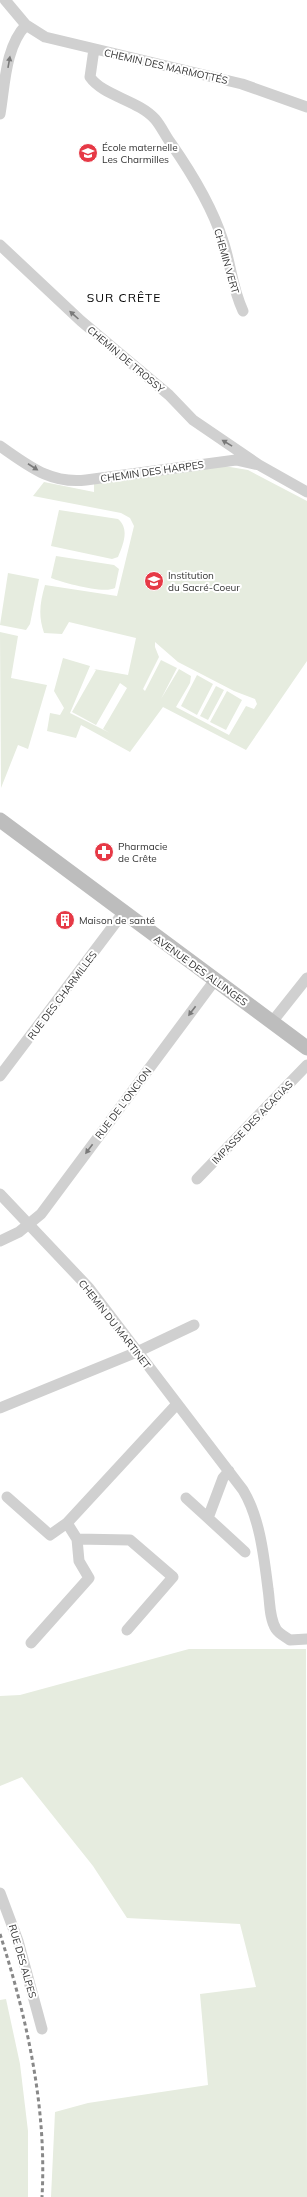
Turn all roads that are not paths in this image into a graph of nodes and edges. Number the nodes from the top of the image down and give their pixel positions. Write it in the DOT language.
graph roads {
  1 [pos="5,0"];
  2 [pos="26,25"];
  3 [pos="94,49"];
  4 [pos="307,107"];
  5 [pos="0,114"];
  6 [pos="0,245"];
  7 [pos="243,311"];
  8 [pos="0,446"];
  9 [pos="259,465"];
  10 [pos="307,492"];
  11 [pos="0,820"];
  12 [pos="123,913"];
  13 [pos="307,978"];
  14 [pos="215,980"];
  15 [pos="272,1022"];
  16 [pos="307,1048"];
  17 [pos="307,1065"];
  18 [pos="0,1076"];
  19 [pos="197,1179"];
  20 [pos="0,1194"];
  21 [pos="30,1225"];
  22 [pos="0,1241"];
  23 [pos="194,1325"];
  24 [pos="137,1352"];
  25 [pos="177,1404"];
  26 [pos="0,1408"];
  27 [pos="228,1472"];
  28 [pos="7,1497"];
  29 [pos="186,1498"];
  30 [pos="208,1518"];
  31 [pos="67,1523"];
  32 [pos="77,1539"];
  33 [pos="245,1552"];
  34 [pos="127,1630"];
  35 [pos="307,1639"];
  36 [pos="31,1643"];
  37 [pos="0,1893"];
  38 [pos="42,2029"];
  1 -- 2 [label="street, CHEMIN DES MARMOTTÉS"];
  2 -- 3 [label="street, CHEMIN DES MARMOTTÉS"];
  5 -- 2 [label="street, one-way"];
  3 -- 4 [label="street, CHEMIN DES MARMOTTÉS"];
  3 -- 7 [label="street, CHEMIN VERT"];
  9 -- 6 [label="street, CHEMIN DE TROSSY, one-way"];
  8 -- 9 [label="street, CHEMIN DES HARPES, one-way"];
  9 -- 10 [label="street, CHEMIN DES HARPES"];
  11 -- 12 [label="main road, AVENUE DES ALLINGES"];
  12 -- 14 [label="main road, AVENUE DES ALLINGES"];
  12 -- 18 [label="street, RUE DES CHARMILLES"];
  13 -- 15 [label="street"];
  14 -- 15 [label="main road, AVENUE DES ALLINGES"];
  14 -- 21 [label="street, RUE DE L'ONCION, one-way"];
  15 -- 16 [label="main road, AVENUE DES ALLINGES"];
  17 -- 19 [label="street, IMPASSE DES ACACIAS"];
  20 -- 21 [label="street, CHEMIN DU MARTINET"];
  21 -- 22 [label="street, RUE DE L'ONCION"];
  21 -- 24 [label="street, CHEMIN DU MARTINET"];
  23 -- 24 [label="street"];
  24 -- 25 [label="street, CHEMIN DU MARTINET"];
  24 -- 26 [label="street"];
  25 -- 27 [label="street, CHEMIN DU MARTINET"];
  25 -- 31 [label="street"];
  27 -- 30 [label="street"];
  27 -- 35 [label="street, CHEMIN DU MARTINET"];
  28 -- 31 [label="street"];
  29 -- 30 [label="street"];
  30 -- 33 [label="street"];
  31 -- 32 [label="street"];
  32 -- 34 [label="street"];
  32 -- 36 [label="street"];
  37 -- 38 [label="street, RUE DES ALPES"];
}
